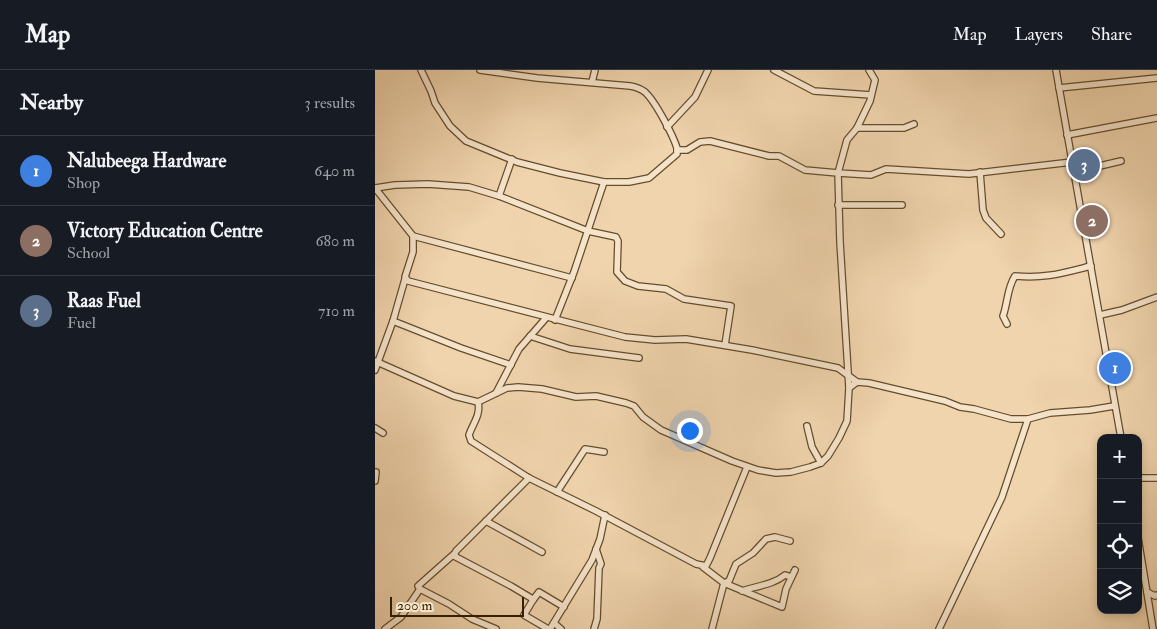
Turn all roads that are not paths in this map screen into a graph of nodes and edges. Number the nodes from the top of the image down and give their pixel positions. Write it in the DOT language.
graph roads {
  1 [pos="421,70"];
  2 [pos="480,70"];
  3 [pos="595,70"];
  4 [pos="708,70"];
  5 [pos="774,70"];
  6 [pos="869,70"];
  7 [pos="1056,70"];
  8 [pos="1157,78"];
  9 [pos="592,82"];
  10 [pos="1059,88"];
  11 [pos="871,95"];
  12 [pos="1157,118"];
  13 [pos="914,124"];
  14 [pos="667,127"];
  15 [pos="857,128"];
  16 [pos="1067,136"];
  17 [pos="677,150"];
  18 [pos="512,159"];
  19 [pos="1121,161"];
  20 [pos="1072,162"];
  21 [pos="980,172"];
  22 [pos="1073,172"];
  23 [pos="838,173"];
  24 [pos="604,182"];
  25 [pos="375,188"];
  26 [pos="499,196"];
  27 [pos="838,205"];
  28 [pos="902,205"];
  29 [pos="588,231"];
  30 [pos="1001,234"];
  31 [pos="413,236"];
  32 [pos="1091,266"];
  33 [pos="572,278"];
  34 [pos="405,279"];
  35 [pos="1157,297"];
  36 [pos="1099,315"];
  37 [pos="546,318"];
  38 [pos="555,320"];
  39 [pos="393,321"];
  40 [pos="1007,324"];
  41 [pos="530,336"];
  42 [pos="725,345"];
  43 [pos="639,358"];
  44 [pos="377,362"];
  45 [pos="511,365"];
  46 [pos="375,370"];
  47 [pos="847,375"];
  48 [pos="857,382"];
  49 [pos="849,388"];
  50 [pos="496,393"];
  51 [pos="478,402"];
  52 [pos="1115,406"];
  53 [pos="1028,419"];
  54 [pos="807,426"];
  55 [pos="375,428"];
  56 [pos="383,433"];
  57 [pos="1120,434"];
  58 [pos="604,452"];
  59 [pos="821,463"];
  60 [pos="747,466"];
  61 [pos="376,472"];
  62 [pos="529,478"];
  63 [pos="1142,478"];
  64 [pos="1157,478"];
  65 [pos="375,481"];
  66 [pos="557,492"];
  67 [pos="605,515"];
  68 [pos="486,521"];
  69 [pos="791,541"];
  70 [pos="596,548"];
  71 [pos="542,552"];
  72 [pos="454,554"];
  73 [pos="1142,562"];
  74 [pos="703,567"];
  75 [pos="795,570"];
  76 [pos="791,576"];
  77 [pos="724,583"];
  78 [pos="420,589"];
  79 [pos="742,591"];
  80 [pos="1147,592"];
  81 [pos="1157,595"];
  82 [pos="533,600"];
  83 [pos="564,607"];
  84 [pos="551,627"];
  85 [pos="385,629"];
  86 [pos="496,629"];
  87 [pos="561,629"];
  88 [pos="594,629"];
  89 [pos="711,629"];
  90 [pos="939,629"];
  91 [pos="1153,629"];
  1 -- 18 [label="street"];
  2 -- 9 [label="street"];
  3 -- 9 [label="street"];
  4 -- 14 [label="street"];
  5 -- 11 [label="street"];
  6 -- 11 [label="street"];
  7 -- 10 [label="street"];
  8 -- 10 [label="street"];
  9 -- 14 [label="street"];
  10 -- 16 [label="street"];
  11 -- 15 [label="street"];
  12 -- 16 [label="street"];
  13 -- 15 [label="street"];
  14 -- 17 [label="street"];
  15 -- 23 [label="street"];
  16 -- 20 [label="street"];
  17 -- 23 [label="street"];
  17 -- 24 [label="street"];
  18 -- 24 [label="street"];
  18 -- 26 [label="street"];
  19 -- 22 [label="street"];
  20 -- 21 [label="street"];
  20 -- 22 [label="street"];
  21 -- 23 [label="street"];
  21 -- 30 [label="street"];
  22 -- 32 [label="street"];
  23 -- 27 [label="street"];
  24 -- 29 [label="street"];
  25 -- 26 [label="street"];
  25 -- 31 [label="street"];
  26 -- 29 [label="street"];
  27 -- 28 [label="street"];
  27 -- 47 [label="street"];
  29 -- 33 [label="street"];
  29 -- 42 [label="street"];
  31 -- 33 [label="street"];
  31 -- 34 [label="street"];
  32 -- 36 [label="street"];
  32 -- 40 [label="street"];
  33 -- 38 [label="street"];
  34 -- 37 [label="street"];
  34 -- 39 [label="street"];
  35 -- 36 [label="street"];
  36 -- 52 [label="street"];
  37 -- 38 [label="street"];
  37 -- 41 [label="street"];
  38 -- 42 [label="street"];
  39 -- 44 [label="street"];
  39 -- 45 [label="street"];
  41 -- 43 [label="street"];
  41 -- 45 [label="street"];
  42 -- 47 [label="street"];
  44 -- 46 [label="street"];
  44 -- 51 [label="street"];
  45 -- 50 [label="street"];
  47 -- 48 [label="street"];
  47 -- 49 [label="street"];
  48 -- 49 [label="street"];
  48 -- 53 [label="street"];
  49 -- 59 [label="street"];
  50 -- 51 [label="street"];
  50 -- 60 [label="street"];
  51 -- 62 [label="street"];
  52 -- 53 [label="street"];
  52 -- 57 [label="street"];
  53 -- 90 [label="street"];
  54 -- 59 [label="street"];
  55 -- 56 [label="street"];
  58 -- 66 [label="street"];
  59 -- 60 [label="street"];
  60 -- 74 [label="street"];
  61 -- 65 [label="street"];
  62 -- 66 [label="street"];
  62 -- 68 [label="street"];
  63 -- 64 [label="street"];
  66 -- 67 [label="street"];
  67 -- 70 [label="street"];
  67 -- 74 [label="street"];
  68 -- 71 [label="street"];
  68 -- 72 [label="street"];
  69 -- 77 [label="street"];
  70 -- 83 [label="street"];
  70 -- 88 [label="street"];
  72 -- 78 [label="street"];
  72 -- 82 [label="street"];
  73 -- 80 [label="street"];
  74 -- 77 [label="street"];
  75 -- 76 [label="street"];
  76 -- 79 [label="street"];
  76 -- 79 [label="street"];
  77 -- 79 [label="street"];
  77 -- 89 [label="street"];
  78 -- 85 [label="street"];
  78 -- 86 [label="street"];
  80 -- 81 [label="street"];
  80 -- 91 [label="street"];
  82 -- 83 [label="street"];
  82 -- 84 [label="street"];
  83 -- 84 [label="street"];
  84 -- 87 [label="street"];
}
